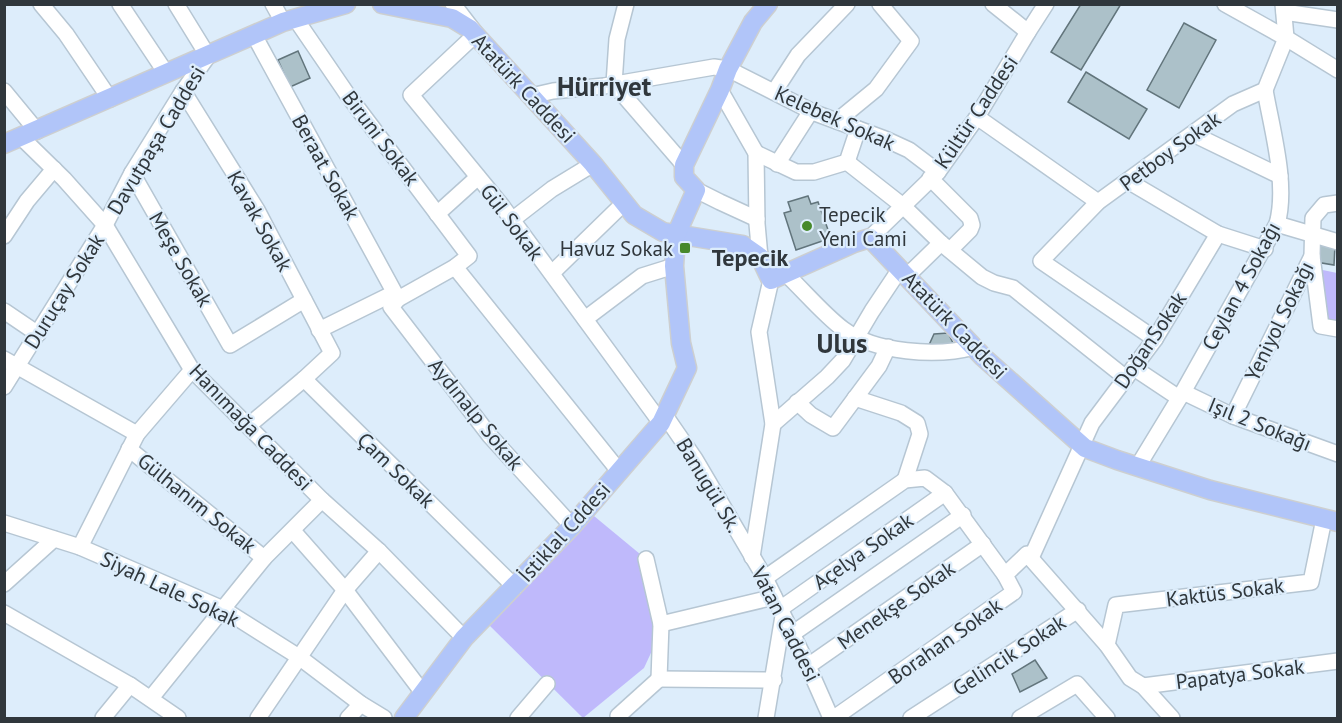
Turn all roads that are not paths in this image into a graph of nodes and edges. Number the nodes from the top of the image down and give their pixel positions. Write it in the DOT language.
graph roads {
  1 [pos="41,4"];
  2 [pos="120,4"];
  3 [pos="176,4"];
  4 [pos="273,4"];
  5 [pos="381,4"];
  6 [pos="453,4"];
  7 [pos="626,4"];
  8 [pos="768,4"];
  9 [pos="847,4"];
  10 [pos="880,4"];
  11 [pos="993,4"];
  12 [pos="1046,4"];
  13 [pos="1225,4"];
  14 [pos="345,5"];
  15 [pos="1284,8"];
  16 [pos="753,13"];
  17 [pos="289,20"];
  18 [pos="1338,20"];
  19 [pos="1028,32"];
  20 [pos="476,34"];
  21 [pos="254,35"];
  22 [pos="1286,38"];
  23 [pos="208,56"];
  24 [pos="728,69"];
  25 [pos="1338,70"];
  26 [pos="166,73"];
  27 [pos="614,84"];
  28 [pos="720,90"];
  29 [pos="1265,90"];
  30 [pos="4,91"];
  31 [pos="183,91"];
  32 [pos="774,92"];
  33 [pos="531,96"];
  34 [pos="110,99"];
  35 [pos="812,111"];
  36 [pos="977,117"];
  37 [pos="837,121"];
  38 [pos="858,129"];
  39 [pos="30,134"];
  40 [pos="1192,134"];
  41 [pos="4,144"];
  42 [pos="756,153"];
  43 [pos="847,162"];
  44 [pos="593,164"];
  45 [pos="777,164"];
  46 [pos="684,165"];
  47 [pos="54,169"];
  48 [pos="132,173"];
  49 [pos="934,175"];
  50 [pos="1280,176"];
  51 [pos="478,177"];
  52 [pos="1128,181"];
  53 [pos="696,190"];
  54 [pos="1098,202"];
  55 [pos="624,203"];
  56 [pos="1338,203"];
  57 [pos="903,206"];
  58 [pos="437,214"];
  59 [pos="757,219"];
  60 [pos="512,220"];
  61 [pos="1277,224"];
  62 [pos="105,225"];
  63 [pos="1218,234"];
  64 [pos="676,235"];
  65 [pos="1312,235"];
  66 [pos="4,236"];
  67 [pos="870,238"];
  68 [pos="1338,242"];
  69 [pos="945,247"];
  70 [pos="1265,249"];
  71 [pos="1312,256"];
  72 [pos="760,257"];
  73 [pos="674,266"];
  74 [pos="455,267"];
  75 [pos="552,273"];
  76 [pos="904,273"];
  77 [pos="778,277"];
  78 [pos="396,296"];
  79 [pos="304,300"];
  80 [pos="4,311"];
  81 [pos="585,319"];
  82 [pos="1338,329"];
  83 [pos="319,330"];
  84 [pos="38,333"];
  85 [pos="856,337"];
  86 [pos="1155,339"];
  87 [pos="888,347"];
  88 [pos="974,347"];
  89 [pos="11,363"];
  90 [pos="192,370"];
  91 [pos="1130,373"];
  92 [pos="304,379"];
  93 [pos="4,387"];
  94 [pos="1181,395"];
  95 [pos="855,398"];
  96 [pos="797,402"];
  97 [pos="1233,416"];
  98 [pos="663,419"];
  99 [pos="773,424"];
  100 [pos="248,426"];
  101 [pos="137,434"];
  102 [pos="1081,445"];
  103 [pos="129,449"];
  104 [pos="1338,454"];
  105 [pos="1138,466"];
  106 [pos="619,471"];
  107 [pos="905,480"];
  108 [pos="945,493"];
  109 [pos="322,500"];
  110 [pos="963,515"];
  111 [pos="1331,520"];
  112 [pos="4,523"];
  113 [pos="572,526"];
  114 [pos="292,531"];
  115 [pos="54,539"];
  116 [pos="983,544"];
  117 [pos="80,547"];
  118 [pos="379,551"];
  119 [pos="1029,556"];
  120 [pos="752,557"];
  121 [pos="264,558"];
  122 [pos="646,559"];
  123 [pos="1005,575"];
  124 [pos="765,578"];
  125 [pos="4,584"];
  126 [pos="515,587"];
  127 [pos="345,590"];
  128 [pos="779,608"];
  129 [pos="223,609"];
  130 [pos="1078,610"];
  131 [pos="4,613"];
  132 [pos="661,624"];
  133 [pos="792,634"];
  134 [pos="464,638"];
  135 [pos="1107,645"];
  136 [pos="299,657"];
  137 [pos="1338,661"];
  138 [pos="808,666"];
  139 [pos="659,679"];
  140 [pos="774,680"];
  141 [pos="547,684"];
  142 [pos="130,685"];
  143 [pos="1143,686"];
  144 [pos="423,693"];
  145 [pos="151,698"];
  146 [pos="361,704"];
  147 [pos="103,718"];
  148 [pos="178,718"];
  149 [pos="258,718"];
  150 [pos="348,718"];
  151 [pos="384,718"];
  152 [pos="404,718"];
  153 [pos="518,718"];
  154 [pos="634,718"];
  155 [pos="766,718"];
  156 [pos="832,718"];
  157 [pos="911,718"];
  158 [pos="1020,718"];
  159 [pos="1107,718"];
  160 [pos="1172,718"];
  1 -- 34 [label="street"];
  2 -- 26 [label="street"];
  3 -- 23 [label="street"];
  4 -- 17 [label="street, Biruni Sokak"];
  5 -- 20 [label="main road, Atatürk Caddesi"];
  6 -- 20 [label="street"];
  7 -- 27 [label="street"];
  8 -- 16 [label="main road"];
  9 -- 32 [label="street"];
  10 -- 37 [label="street"];
  11 -- 19 [label="street"];
  12 -- 19 [label="street, Kültür Caddesi"];
  13 -- 22 [label="street"];
  14 -- 17 [label="main road"];
  15 -- 18 [label="street"];
  15 -- 22 [label="street"];
  16 -- 24 [label="main road"];
  17 -- 21 [label="main road"];
  17 -- 58 [label="street, Biruni Sokak"];
  19 -- 36 [label="street, Kültür Caddesi"];
  20 -- 33 [label="main road, Atatürk Caddesi"];
  20 -- 51 [label="street, Gül Sokak"];
  21 -- 23 [label="main road"];
  21 -- 78 [label="street, Beraat Sokak"];
  22 -- 25 [label="street"];
  22 -- 29 [label="street"];
  23 -- 26 [label="main road"];
  23 -- 31 [label="street, Davutpaşa Caddesi"];
  24 -- 27 [label="street"];
  24 -- 28 [label="main road"];
  24 -- 32 [label="street, Kelebek Sokak"];
  26 -- 34 [label="main road"];
  27 -- 33 [label="street"];
  27 -- 46 [label="street"];
  28 -- 42 [label="street"];
  28 -- 46 [label="main road"];
  29 -- 40 [label="street, Petboy Sokak"];
  29 -- 50 [label="street, Ceylan 4 Sokağı"];
  30 -- 39 [label="street, Hanımağa Caddesi"];
  31 -- 48 [label="street, Davutpaşa Caddesi"];
  31 -- 79 [label="street, Kavak Sokak"];
  32 -- 35 [label="street, Kelebek Sokak"];
  33 -- 44 [label="main road, Atatürk Caddesi"];
  34 -- 39 [label="main road"];
  35 -- 37 [label="street, Kelebek Sokak"];
  35 -- 45 [label="street"];
  36 -- 49 [label="street, Kültür Caddesi"];
  36 -- 54 [label="street"];
  37 -- 38 [label="street, Kelebek Sokak"];
  38 -- 43 [label="street"];
  38 -- 49 [label="street, Kelebek Sokak"];
  39 -- 41 [label="main road"];
  39 -- 47 [label="street, Hanımağa Caddesi"];
  40 -- 50 [label="street"];
  40 -- 52 [label="street, Petboy Sokak"];
  42 -- 45 [label="street"];
  42 -- 59 [label="street"];
  43 -- 45 [label="street"];
  43 -- 57 [label="street, Işıl 2 Sokağı"];
  44 -- 55 [label="main road, Atatürk Caddesi"];
  44 -- 60 [label="street"];
  46 -- 53 [label="main road"];
  47 -- 62 [label="street, Hanımağa Caddesi"];
  47 -- 66 [label="street"];
  48 -- 62 [label="street, Davutpaşa Caddesi"];
  48 -- 79 [label="street, Meşe Sokak"];
  49 -- 57 [label="street, Kültür Caddesi"];
  49 -- 69 [label="street, Kelebek Sokak"];
  50 -- 61 [label="street, Ceylan 4 Sokağı"];
  51 -- 58 [label="street"];
  51 -- 60 [label="street, Gül Sokak"];
  52 -- 54 [label="street, Petboy Sokak"];
  52 -- 63 [label="street"];
  53 -- 59 [label="street"];
  53 -- 64 [label="main road"];
  54 -- 86 [label="street, Petboy Sokak"];
  55 -- 64 [label="main road, Atatürk Caddesi"];
  55 -- 75 [label="street"];
  56 -- 65 [label="street, Yeniyol Sokağı"];
  57 -- 67 [label="street, Kültür Caddesi"];
  57 -- 69 [label="street, Işıl 2 Sokağı"];
  58 -- 74 [label="street, Biruni Sokak"];
  59 -- 72 [label="street"];
  60 -- 75 [label="street, Gül Sokak"];
  61 -- 65 [label="street"];
  61 -- 70 [label="street, Ceylan 4 Sokağı"];
  62 -- 84 [label="street, Duruçay Sokak"];
  62 -- 90 [label="street, Hanımağa Caddesi"];
  63 -- 70 [label="street"];
  63 -- 86 [label="street, DoğanSokak"];
  64 -- 72 [label="main road, Atatürk Caddesi"];
  64 -- 73 [label="main road, İstiklal Cddesi"];
  65 -- 68 [label="street"];
  65 -- 71 [label="street, Yeniyol Sokağı"];
  67 -- 76 [label="main road, Atatürk Caddesi"];
  67 -- 77 [label="main road"];
  69 -- 76 [label="street"];
  69 -- 91 [label="street, Işıl 2 Sokağı"];
  70 -- 94 [label="street, Ceylan 4 Sokağı"];
  71 -- 82 [label="street"];
  71 -- 97 [label="street, Yeniyol Sokağı"];
  72 -- 77 [label="main road"];
  73 -- 81 [label="street"];
  73 -- 98 [label="main road, İstiklal Cddesi"];
  74 -- 78 [label="street"];
  74 -- 106 [label="street"];
  75 -- 81 [label="street, Gül Sokak"];
  76 -- 85 [label="street"];
  76 -- 88 [label="main road, Atatürk Caddesi"];
  77 -- 85 [label="street"];
  77 -- 99 [label="street, Vatan Caddesi"];
  78 -- 83 [label="street"];
  78 -- 113 [label="street, Aydınalp Sokak"];
  79 -- 83 [label="street, Kavak Sokak"];
  80 -- 84 [label="street"];
  81 -- 98 [label="street, Gül Sokak"];
  83 -- 92 [label="street, Kavak Sokak"];
  84 -- 89 [label="street, Duruçay Sokak"];
  85 -- 87 [label="street"];
  85 -- 96 [label="street"];
  86 -- 91 [label="street, DoğanSokak"];
  87 -- 88 [label="street"];
  87 -- 95 [label="street"];
  88 -- 102 [label="main road, Atatürk Caddesi"];
  89 -- 93 [label="street, Duruçay Sokak"];
  89 -- 101 [label="street"];
  90 -- 100 [label="street, Hanımağa Caddesi"];
  90 -- 101 [label="street"];
  91 -- 94 [label="street, Işıl 2 Sokağı"];
  91 -- 102 [label="street, DoğanSokak"];
  92 -- 100 [label="street"];
  92 -- 126 [label="street, Çam Sokak"];
  94 -- 97 [label="street, Işıl 2 Sokağı"];
  94 -- 105 [label="street, Ceylan 4 Sokağı"];
  95 -- 96 [label="street"];
  95 -- 107 [label="street"];
  96 -- 99 [label="street"];
  97 -- 104 [label="street, Işıl 2 Sokağı"];
  98 -- 106 [label="main road, İstiklal Cddesi"];
  98 -- 120 [label="street, Banugül Sk."];
  99 -- 120 [label="street, Vatan Caddesi"];
  100 -- 109 [label="street, Hanımağa Caddesi"];
  101 -- 103 [label="street"];
  102 -- 105 [label="main road, Atatürk Caddesi"];
  102 -- 119 [label="street, DoğanSokak"];
  103 -- 117 [label="street"];
  103 -- 121 [label="street, Gülhanım Sokak"];
  105 -- 111 [label="main road, Atatürk Caddesi"];
  106 -- 113 [label="main road, İstiklal Cddesi"];
  107 -- 108 [label="street"];
  107 -- 124 [label="street"];
  108 -- 110 [label="street"];
  108 -- 128 [label="street, Açelya Sokak"];
  109 -- 114 [label="street"];
  109 -- 118 [label="street, Hanımağa Caddesi"];
  110 -- 116 [label="street"];
  110 -- 133 [label="street"];
  111 -- 135 [label="street, Kaktüs Sokak"];
  112 -- 115 [label="street, Siyah Lale Sokak"];
  113 -- 126 [label="main road, İstiklal Cddesi"];
  114 -- 121 [label="street"];
  114 -- 127 [label="street"];
  115 -- 117 [label="street, Siyah Lale Sokak"];
  115 -- 125 [label="street"];
  116 -- 123 [label="street"];
  116 -- 138 [label="street, Menekşe Sokak"];
  117 -- 129 [label="street, Siyah Lale Sokak"];
  118 -- 127 [label="street"];
  118 -- 134 [label="street, Hanımağa Caddesi"];
  119 -- 123 [label="street, Borahan Sokak"];
  119 -- 130 [label="street"];
  120 -- 124 [label="street, Vatan Caddesi"];
  121 -- 129 [label="street"];
  122 -- 132 [label="street"];
  123 -- 156 [label="street, Borahan Sokak"];
  124 -- 128 [label="street, Vatan Caddesi"];
  126 -- 134 [label="main road, İstiklal Cddesi"];
  127 -- 136 [label="street"];
  127 -- 144 [label="street"];
  128 -- 132 [label="street"];
  128 -- 133 [label="street, Vatan Caddesi"];
  128 -- 140 [label="street"];
  129 -- 136 [label="street, Siyah Lale Sokak"];
  129 -- 145 [label="street"];
  130 -- 135 [label="street"];
  130 -- 157 [label="street, Gelincik Sokak"];
  131 -- 142 [label="street"];
  132 -- 139 [label="street"];
  133 -- 138 [label="street, Vatan Caddesi"];
  134 -- 144 [label="main road, İstiklal Cddesi"];
  135 -- 143 [label="street"];
  136 -- 146 [label="street, Siyah Lale Sokak"];
  136 -- 149 [label="street"];
  137 -- 143 [label="street, Papatya Sokak"];
  138 -- 156 [label="street, Vatan Caddesi"];
  139 -- 140 [label="street"];
  139 -- 154 [label="street"];
  140 -- 155 [label="street"];
  141 -- 153 [label="street"];
  142 -- 145 [label="street"];
  142 -- 147 [label="street"];
  143 -- 160 [label="street"];
  144 -- 152 [label="main road, İstiklal Cddesi"];
  145 -- 148 [label="street"];
  146 -- 150 [label="street"];
  146 -- 151 [label="street, Siyah Lale Sokak"];
  158 -- 159 [label="street"];
}
